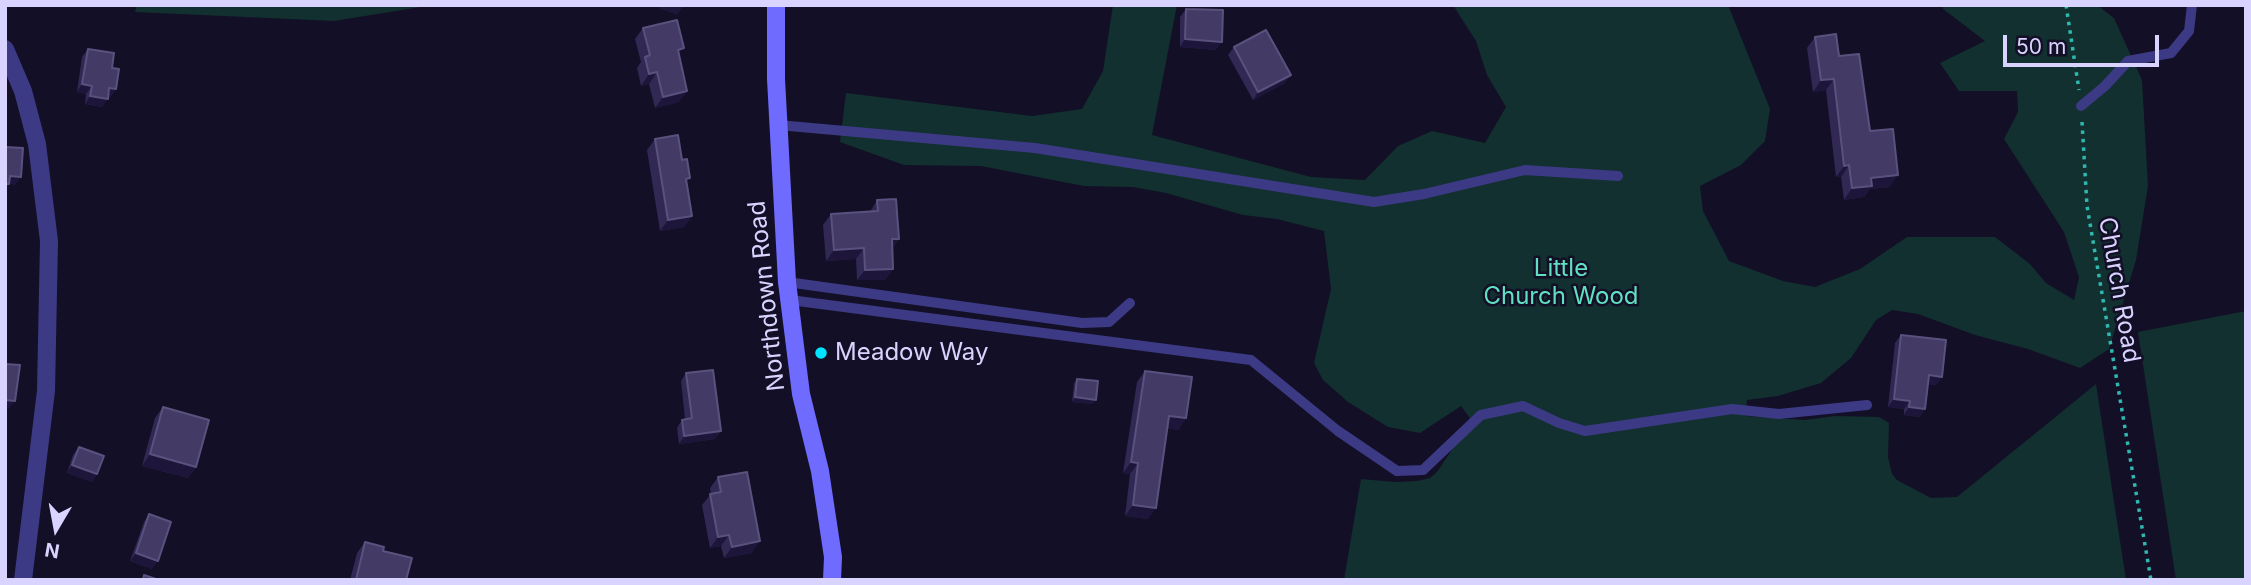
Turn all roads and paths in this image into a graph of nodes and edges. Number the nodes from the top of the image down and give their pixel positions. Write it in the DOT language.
graph roads {
  1 [pos="776,5"];
  2 [pos="2066,5"];
  3 [pos="2192,5"];
  4 [pos="5,49"];
  5 [pos="2081,106"];
  6 [pos="778,125"];
  7 [pos="1618,176"];
  8 [pos="789,291"];
  9 [pos="1130,303"];
  10 [pos="1867,405"];
  11 [pos="23,580"];
  12 [pos="832,580"];
  13 [pos="2151,580"];
  1 -- 6 [label="street, Northdown Road"];
  2 -- 5 [label="path, Church Road"];
  3 -- 5 [label="lane"];
  4 -- 11 [label="street"];
  5 -- 13 [label="path, Church Road"];
  6 -- 7 [label="lane"];
  6 -- 8 [label="street, Northdown Road"];
  8 -- 9 [label="lane"];
  8 -- 10 [label="lane"];
  8 -- 12 [label="street, Northdown Road"];
}
